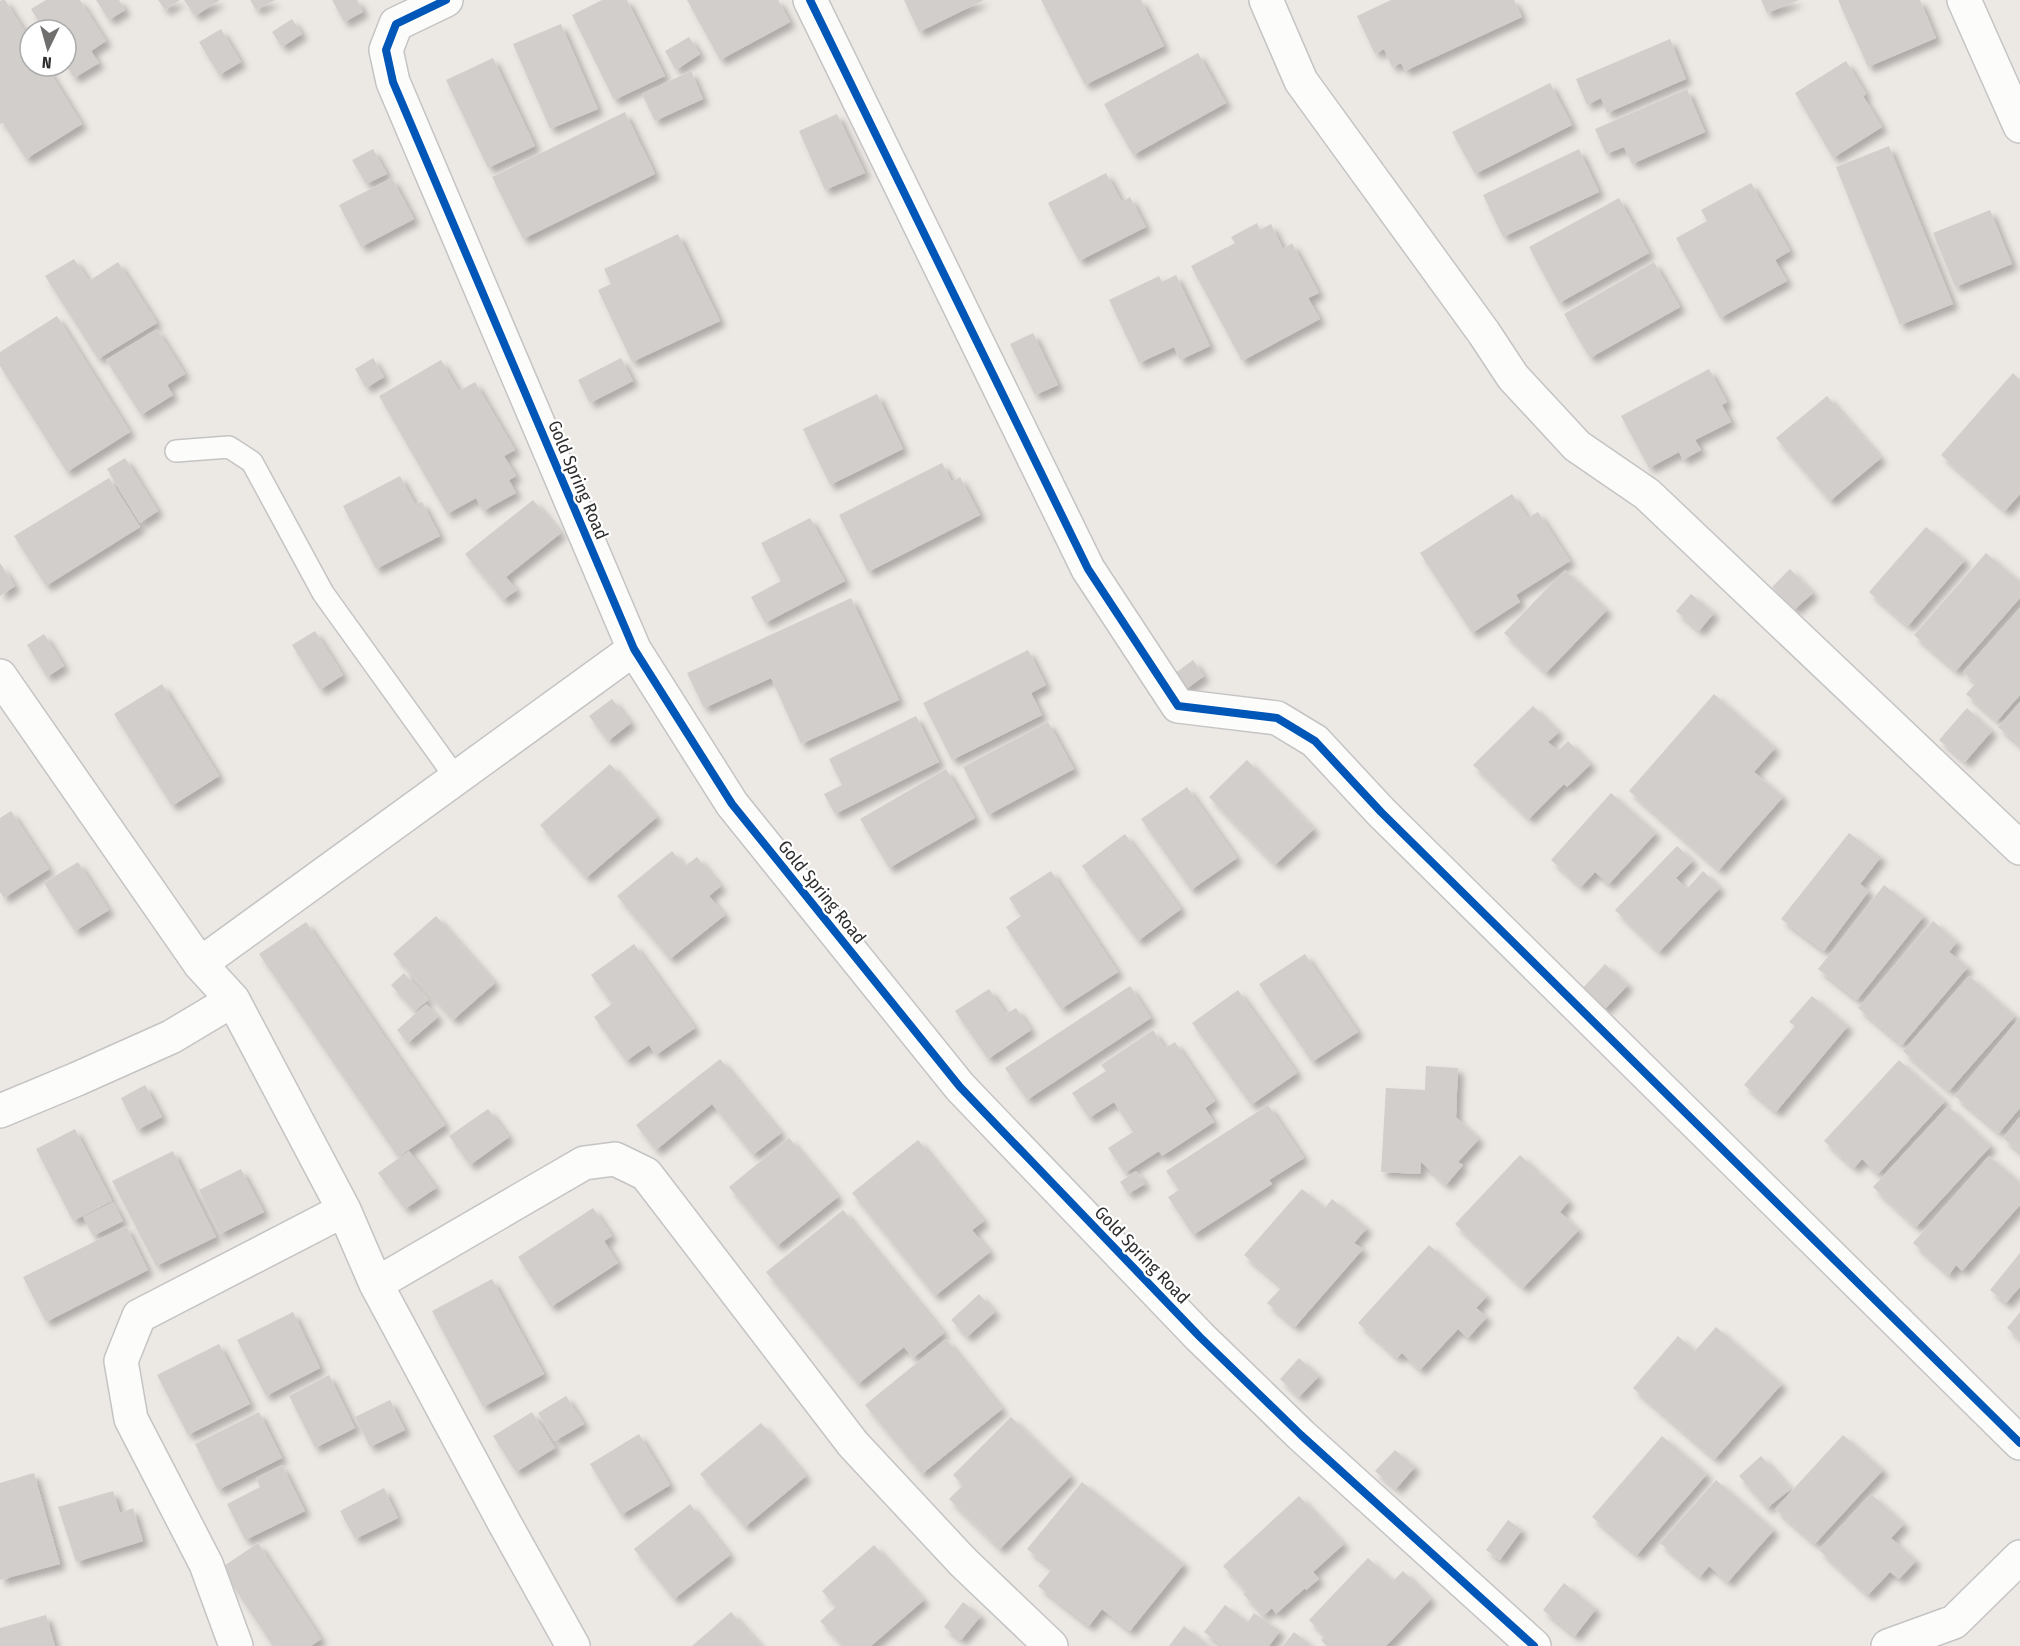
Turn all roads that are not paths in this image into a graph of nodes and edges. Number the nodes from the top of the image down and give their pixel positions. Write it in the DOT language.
graph roads {
  1 [pos="446,0"];
  2 [pos="810,0"];
  3 [pos="1266,0"];
  4 [pos="1964,0"];
  5 [pos="2020,126"];
  6 [pos="176,451"];
  7 [pos="634,649"];
  8 [pos="0,676"];
  9 [pos="456,778"];
  10 [pos="2020,848"];
  11 [pos="200,964"];
  12 [pos="233,1000"];
  13 [pos="0,1111"];
  14 [pos="344,1210"];
  15 [pos="376,1284"];
  16 [pos="2020,1443"];
  17 [pos="2017,1570"];
  18 [pos="236,1646"];
  19 [pos="573,1646"];
  20 [pos="1051,1646"];
  21 [pos="1534,1646"];
  22 [pos="1888,1646"];
  1 -- 7 [label="street, Gold Spring Road"];
  2 -- 16 [label="street"];
  3 -- 10 [label="street"];
  4 -- 5 [label="street"];
  6 -- 9 [label="lane"];
  7 -- 9 [label="street"];
  7 -- 21 [label="street, Gold Spring Road"];
  8 -- 11 [label="street"];
  9 -- 11 [label="street"];
  11 -- 12 [label="street"];
  12 -- 13 [label="street"];
  12 -- 14 [label="street"];
  14 -- 15 [label="street"];
  14 -- 18 [label="street"];
  15 -- 19 [label="street"];
  15 -- 20 [label="street"];
  17 -- 22 [label="street"];
}
